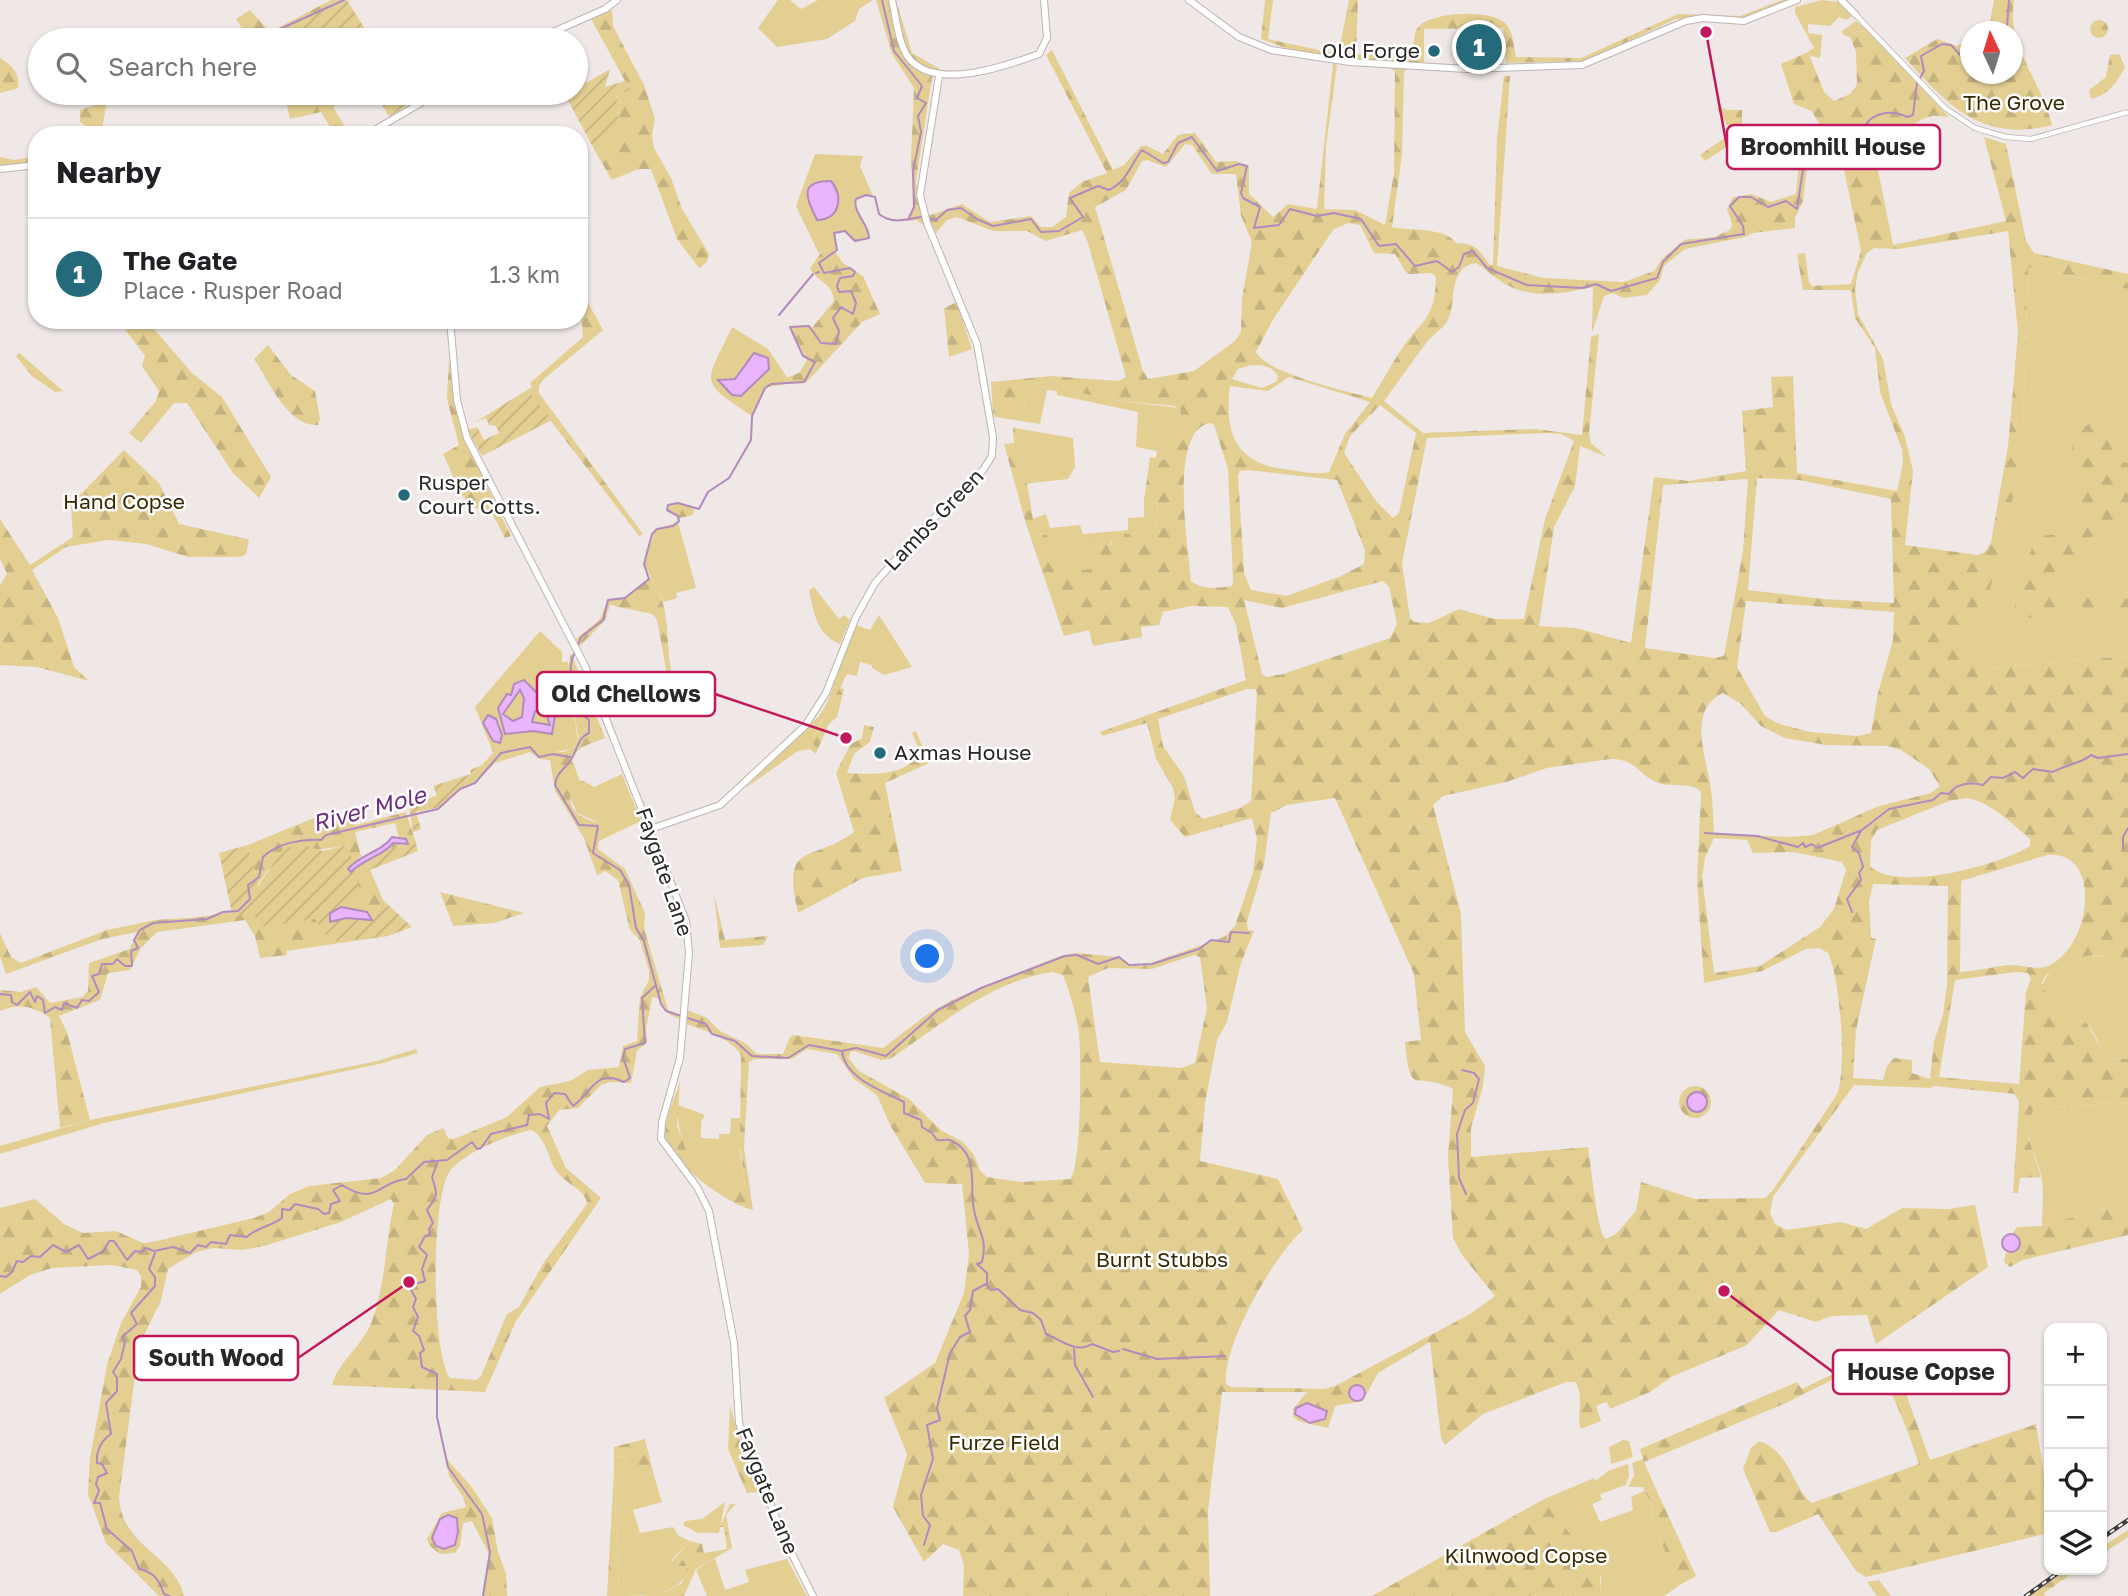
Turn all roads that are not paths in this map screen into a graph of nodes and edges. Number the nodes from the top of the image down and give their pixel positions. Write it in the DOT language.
graph roads {
  1 [pos="617,0"];
  2 [pos="892,0"];
  3 [pos="1044,0"];
  4 [pos="1189,0"];
  5 [pos="1797,0"];
  6 [pos="1841,0"];
  7 [pos="1856,15"];
  8 [pos="562,28"];
  9 [pos="939,76"];
  10 [pos="417,105"];
  11 [pos="2128,112"];
  12 [pos="381,126"];
  13 [pos="28,166"];
  14 [pos="0,169"];
  15 [pos="451,329"];
  16 [pos="648,830"];
  17 [pos="813,1596"];
  1 -- 8 [label="street"];
  2 -- 9 [label="street"];
  3 -- 9 [label="street"];
  4 -- 5 [label="street"];
  6 -- 7 [label="street"];
  7 -- 11 [label="street"];
  9 -- 16 [label="street, Lambs Green"];
  10 -- 12 [label="street"];
  13 -- 14 [label="street"];
  15 -- 16 [label="street, Faygate Lane"];
  16 -- 17 [label="street, Faygate Lane"];
}
